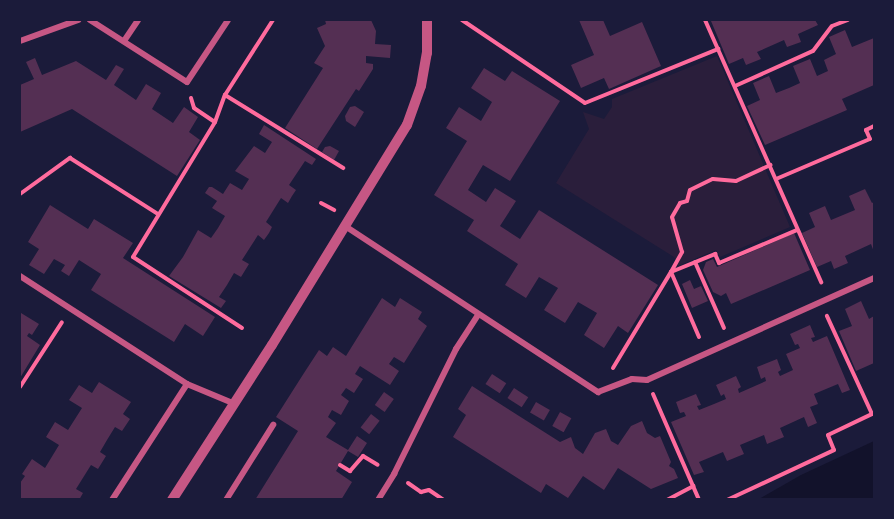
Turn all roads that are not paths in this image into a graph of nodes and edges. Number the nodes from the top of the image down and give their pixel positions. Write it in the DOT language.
graph roads {
  1 [pos="78,20"];
  2 [pos="90,20"];
  3 [pos="138,20"];
  4 [pos="228,20"];
  5 [pos="427,20"];
  6 [pos="20,41"];
  7 [pos="124,41"];
  8 [pos="345,226"];
  9 [pos="20,276"];
  10 [pos="874,278"];
  11 [pos="478,315"];
  12 [pos="187,384"];
  13 [pos="235,404"];
  14 [pos="273,425"];
  15 [pos="112,500"];
  16 [pos="172,500"];
  17 [pos="226,500"];
  18 [pos="378,500"];
  1 -- 6 [label="street"];
  2 -- 7 [label="street"];
  3 -- 7 [label="street"];
  4 -- 7 [label="street"];
  5 -- 8 [label="street"];
  8 -- 11 [label="street"];
  8 -- 13 [label="street"];
  9 -- 12 [label="street"];
  10 -- 11 [label="street"];
  11 -- 18 [label="street"];
  12 -- 13 [label="street"];
  12 -- 15 [label="street"];
  13 -- 16 [label="street"];
  14 -- 17 [label="street"];
}
